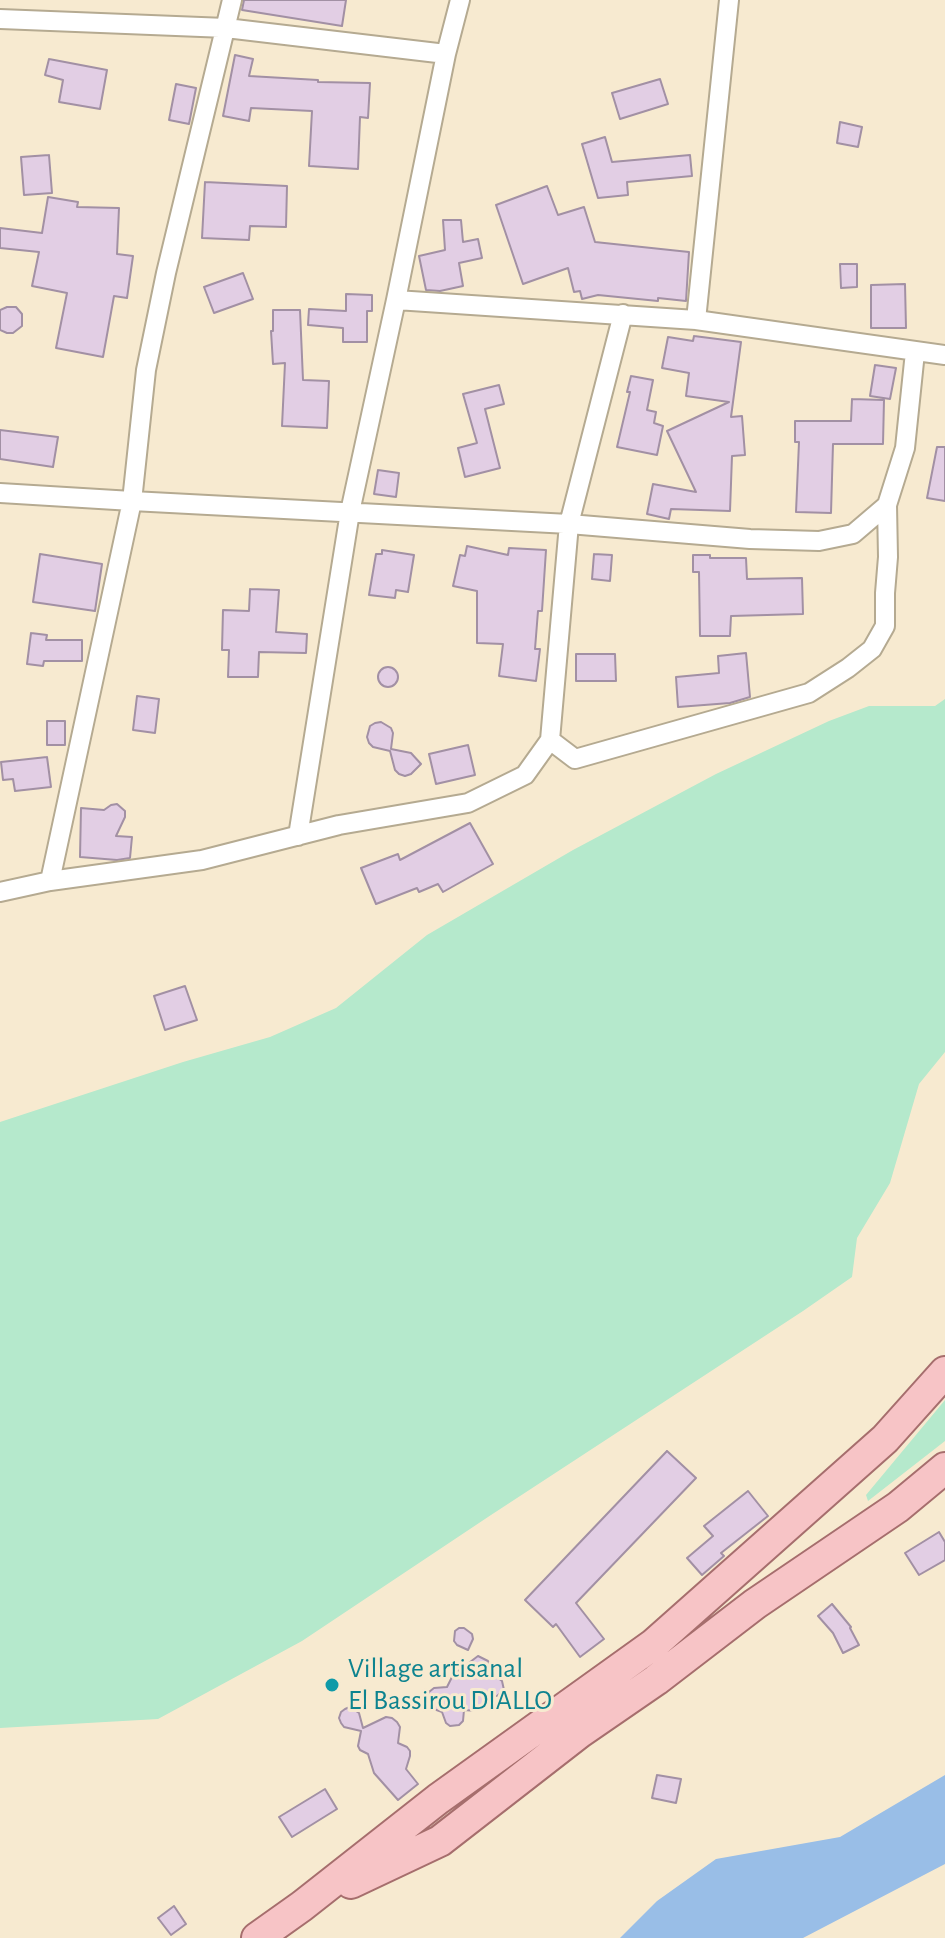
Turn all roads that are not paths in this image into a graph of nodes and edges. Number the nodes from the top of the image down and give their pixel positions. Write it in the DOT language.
graph roads {
  1 [pos="3,0"];
  2 [pos="232,0"];
  3 [pos="460,0"];
  4 [pos="729,0"];
  5 [pos="0,19"];
  6 [pos="226,28"];
  7 [pos="446,54"];
  8 [pos="396,300"];
  9 [pos="623,314"];
  10 [pos="696,320"];
  11 [pos="915,352"];
  12 [pos="945,355"];
  13 [pos="0,493"];
  14 [pos="132,501"];
  15 [pos="887,505"];
  16 [pos="350,512"];
  17 [pos="569,524"];
  18 [pos="550,740"];
  19 [pos="298,836"];
  20 [pos="50,881"];
  21 [pos="0,892"];
  22 [pos="945,1372"];
  23 [pos="945,1468"];
  24 [pos="302,1906"];
  25 [pos="257,1938"];
  1 -- 5 [label="street"];
  2 -- 6 [label="street"];
  3 -- 7 [label="street"];
  4 -- 10 [label="street"];
  5 -- 6 [label="street"];
  6 -- 7 [label="street"];
  6 -- 14 [label="street"];
  7 -- 8 [label="street"];
  8 -- 9 [label="street"];
  8 -- 16 [label="street"];
  9 -- 10 [label="street"];
  9 -- 17 [label="street"];
  10 -- 11 [label="street"];
  11 -- 12 [label="street"];
  11 -- 15 [label="street"];
  13 -- 14 [label="street"];
  14 -- 16 [label="street"];
  14 -- 20 [label="street"];
  15 -- 17 [label="street"];
  15 -- 18 [label="street"];
  16 -- 17 [label="street"];
  16 -- 19 [label="street"];
  17 -- 18 [label="street"];
  18 -- 19 [label="street"];
  19 -- 20 [label="street"];
  20 -- 21 [label="street"];
  22 -- 24 [label="main road"];
  23 -- 24 [label="main road"];
  24 -- 25 [label="main road"];
}
